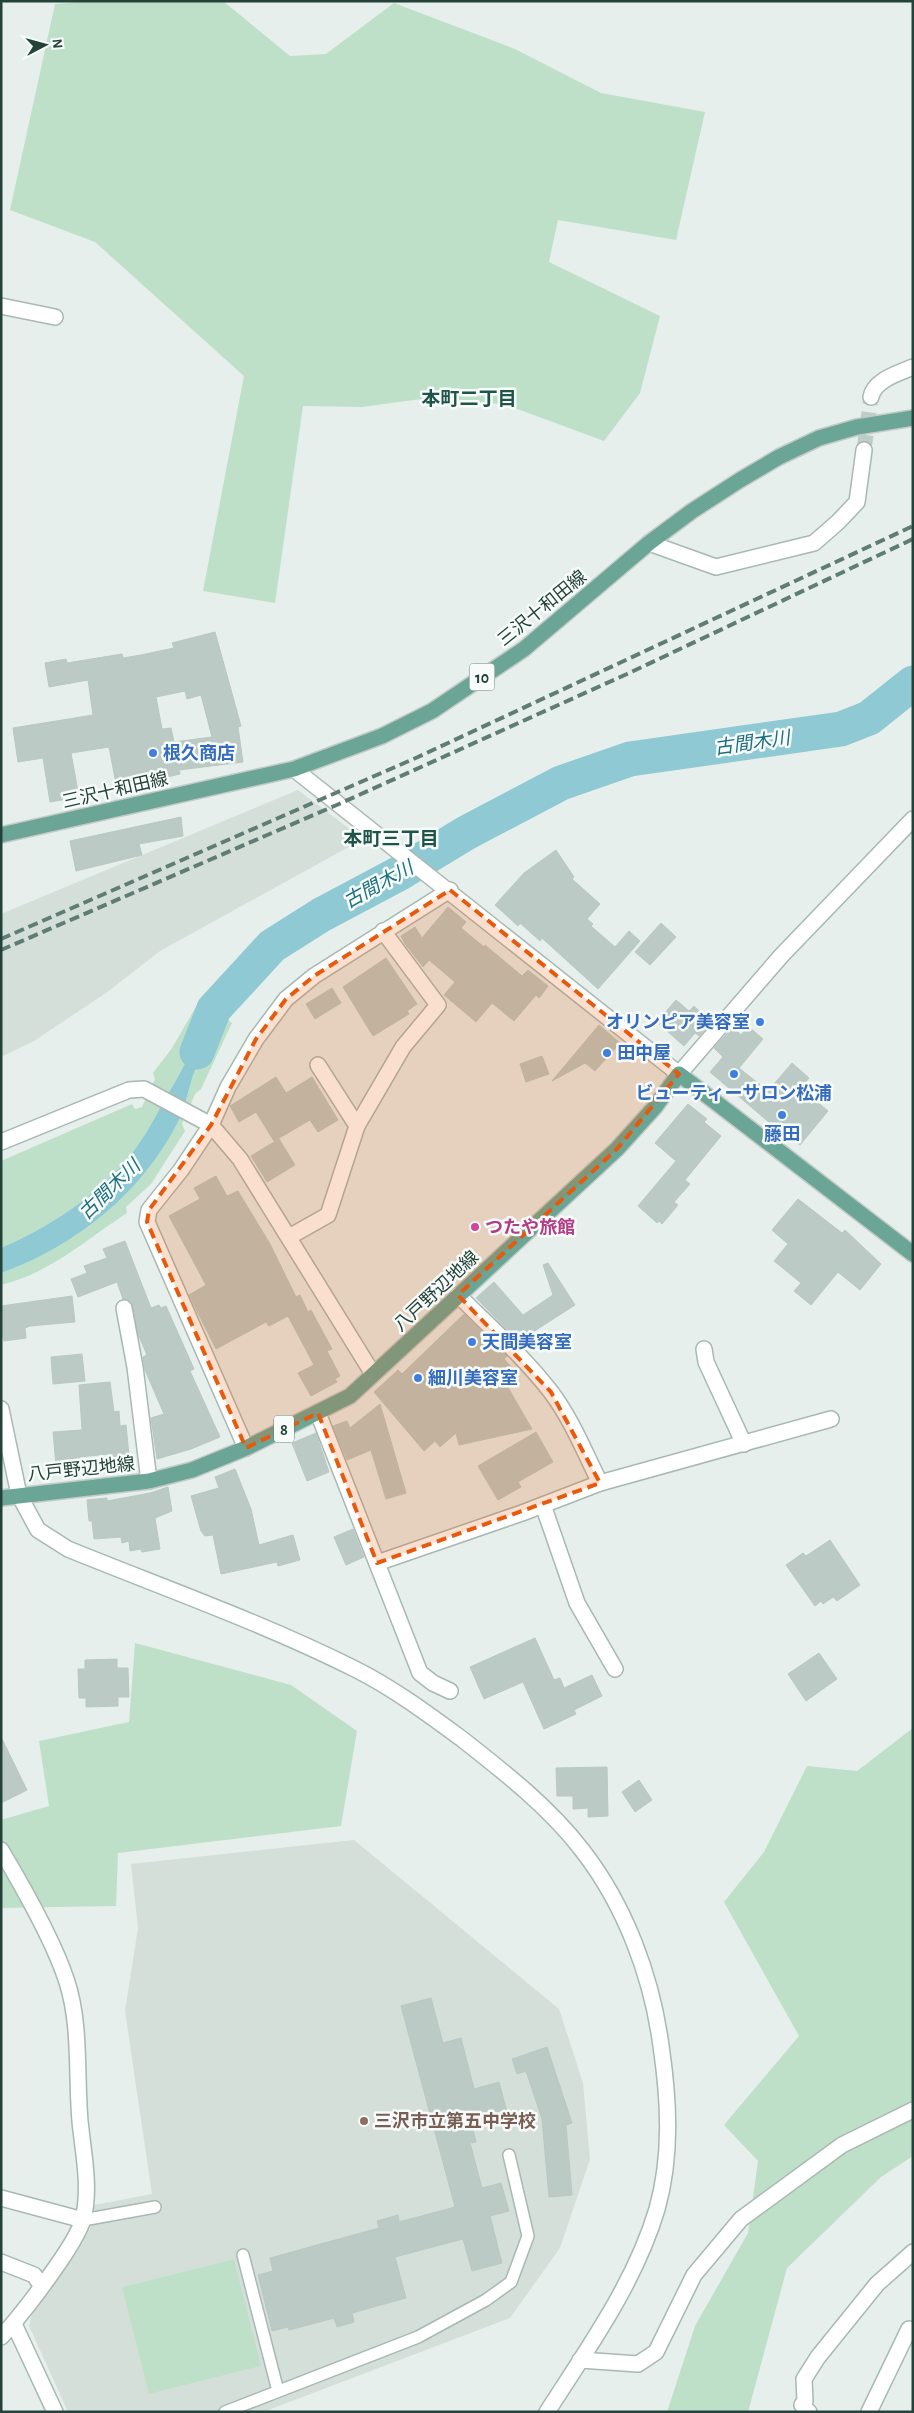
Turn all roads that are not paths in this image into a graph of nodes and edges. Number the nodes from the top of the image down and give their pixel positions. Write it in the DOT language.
graph roads {
  1 [pos="1,306"];
  2 [pos="55,317"];
  3 [pos="913,367"];
  4 [pos="871,397"];
  5 [pos="913,418"];
  6 [pos="864,450"];
  7 [pos="649,543"];
  8 [pos="294,769"];
  9 [pos="913,819"];
  10 [pos="1,836"];
  11 [pos="444,886"];
  12 [pos="383,931"];
  13 [pos="318,1065"];
  14 [pos="679,1074"];
  15 [pos="205,1122"];
  16 [pos="357,1126"];
  17 [pos="1,1142"];
  18 [pos="289,1237"];
  19 [pos="913,1254"];
  20 [pos="458,1296"];
  21 [pos="124,1308"];
  22 [pos="704,1349"];
  23 [pos="373,1374"];
  24 [pos="1,1409"];
  25 [pos="318,1413"];
  26 [pos="831,1419"];
  27 [pos="744,1444"];
  28 [pos="246,1448"];
  29 [pos="149,1481"];
  30 [pos="600,1483"];
  31 [pos="19,1495"];
  32 [pos="1,1498"];
  33 [pos="543,1505"];
  34 [pos="377,1564"];
  35 [pos="615,1670"];
  36 [pos="450,1691"];
  37 [pos="1,1850"];
  38 [pos="913,2110"];
  39 [pos="509,2155"];
  40 [pos="1,2198"];
  41 [pos="155,2207"];
  42 [pos="83,2220"];
  43 [pos="913,2252"];
  44 [pos="243,2255"];
  45 [pos="1,2262"];
  46 [pos="41,2285"];
  47 [pos="6,2330"];
  48 [pos="913,2331"];
  49 [pos="580,2360"];
  50 [pos="278,2391"];
  51 [pos="55,2412"];
  52 [pos="225,2412"];
  53 [pos="547,2412"];
  54 [pos="809,2412"];
  55 [pos="869,2412"];
  1 -- 2 [label="street"];
  3 -- 4 [label="street"];
  5 -- 7 [label="main road, 三沢十和田線 / 10"];
  6 -- 7 [label="street"];
  7 -- 8 [label="main road, 三沢十和田線 / 10"];
  8 -- 10 [label="main road, 三沢十和田線 / 10"];
  8 -- 11 [label="street"];
  9 -- 14 [label="street"];
  11 -- 12 [label="street"];
  11 -- 14 [label="street"];
  12 -- 15 [label="street"];
  12 -- 16 [label="street"];
  13 -- 16 [label="street"];
  14 -- 19 [label="main road"];
  14 -- 20 [label="main road, 八戸野辺地線 / 8"];
  15 -- 17 [label="street"];
  15 -- 18 [label="street"];
  15 -- 28 [label="street"];
  16 -- 18 [label="street"];
  18 -- 23 [label="street"];
  20 -- 23 [label="main road, 八戸野辺地線 / 8"];
  20 -- 30 [label="street"];
  21 -- 29 [label="street"];
  22 -- 27 [label="street"];
  23 -- 25 [label="main road, 八戸野辺地線 / 8"];
  24 -- 31 [label="street"];
  25 -- 28 [label="main road, 八戸野辺地線 / 8"];
  25 -- 34 [label="street"];
  26 -- 27 [label="street"];
  27 -- 30 [label="street"];
  28 -- 29 [label="main road, 八戸野辺地線 / 8"];
  29 -- 31 [label="main road, 八戸野辺地線 / 8"];
  30 -- 33 [label="street"];
  31 -- 32 [label="main road, 八戸野辺地線 / 8"];
  31 -- 49 [label="street"];
  33 -- 34 [label="street"];
  33 -- 35 [label="street"];
  34 -- 36 [label="street"];
  37 -- 42 [label="street"];
  38 -- 49 [label="street"];
  39 -- 50 [label="lane"];
  40 -- 42 [label="street"];
  41 -- 42 [label="lane"];
  42 -- 46 [label="street"];
  43 -- 54 [label="street"];
  44 -- 50 [label="lane"];
  45 -- 46 [label="street"];
  46 -- 47 [label="street"];
  47 -- 51 [label="street"];
  48 -- 55 [label="street"];
  49 -- 53 [label="street"];
  50 -- 52 [label="lane"];
}
